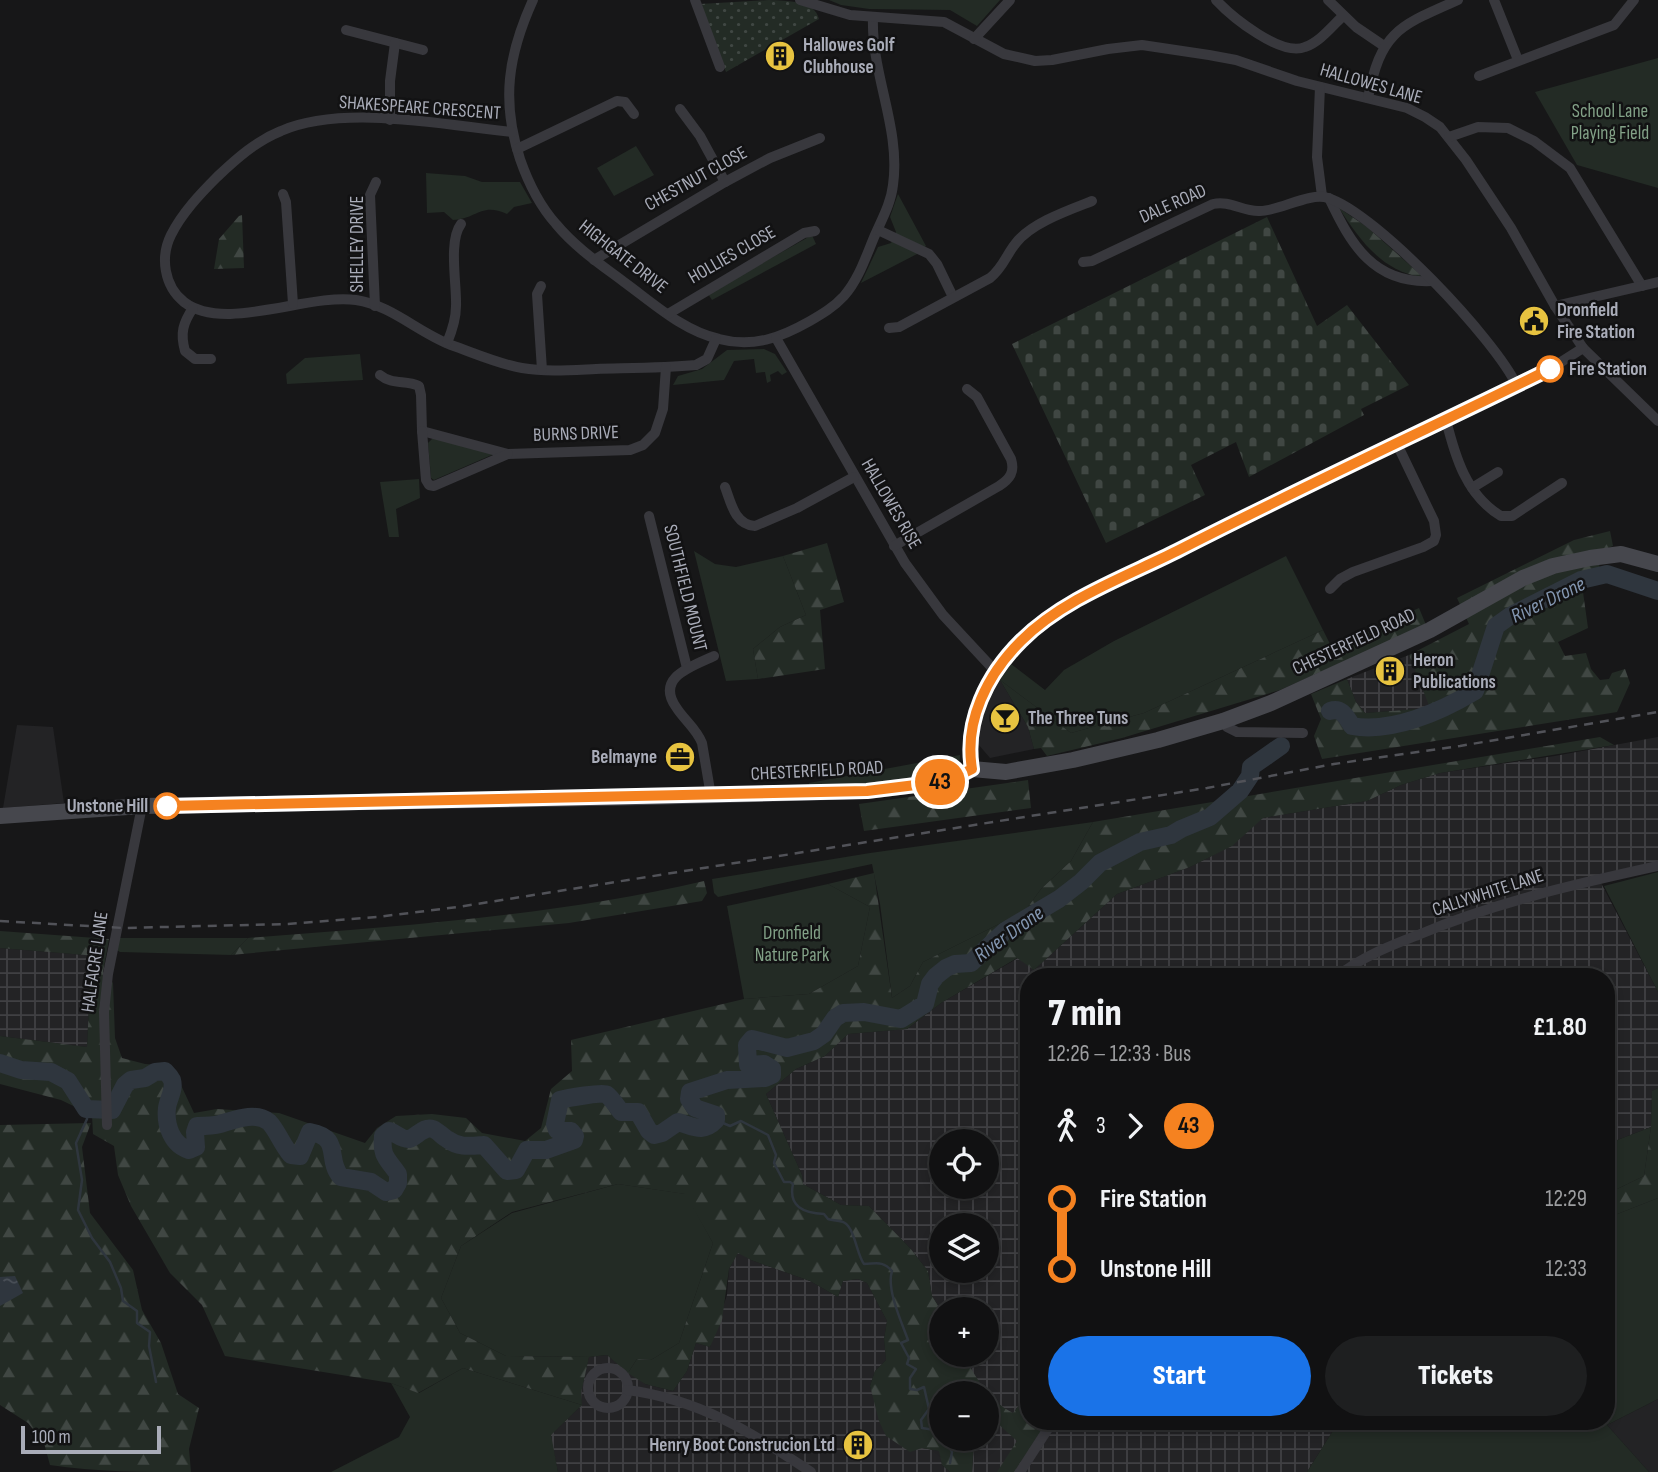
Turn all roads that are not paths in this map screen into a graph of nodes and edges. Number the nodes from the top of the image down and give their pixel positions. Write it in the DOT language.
graph roads {
  1 [pos="533,0"];
  2 [pos="695,0"];
  3 [pos="800,0"];
  4 [pos="1010,0"];
  5 [pos="1216,0"];
  6 [pos="1328,0"];
  7 [pos="1458,0"];
  8 [pos="1494,0"];
  9 [pos="1634,0"];
  10 [pos="1436,4"];
  11 [pos="1343,16"];
  12 [pos="873,18"];
  13 [pos="346,30"];
  14 [pos="974,39"];
  15 [pos="395,43"];
  16 [pos="1384,46"];
  17 [pos="423,50"];
  18 [pos="1518,60"];
  19 [pos="720,67"];
  20 [pos="1479,76"];
  21 [pos="1320,87"];
  22 [pos="1368,98"];
  23 [pos="680,109"];
  24 [pos="634,114"];
  25 [pos="390,120"];
  26 [pos="512,132"];
  27 [pos="1449,137"];
  28 [pos="820,138"];
  29 [pos="517,149"];
  30 [pos="376,182"];
  31 [pos="725,182"];
  32 [pos="283,194"];
  33 [pos="1325,197"];
  34 [pos="1092,201"];
  35 [pos="461,224"];
  36 [pos="878,230"];
  37 [pos="815,231"];
  38 [pos="594,260"];
  39 [pos="1083,262"];
  40 [pos="1432,281"];
  41 [pos="1658,282"];
  42 [pos="541,286"];
  43 [pos="1642,286"];
  44 [pos="953,297"];
  45 [pos="293,304"];
  46 [pos="375,306"];
  47 [pos="1555,306"];
  48 [pos="193,308"];
  49 [pos="668,314"];
  50 [pos="890,328"];
  51 [pos="776,338"];
  52 [pos="716,339"];
  53 [pos="447,343"];
  54 [pos="1583,348"];
  55 [pos="211,359"];
  56 [pos="666,368"];
  57 [pos="542,370"];
  58 [pos="380,375"];
  59 [pos="1517,386"];
  60 [pos="967,389"];
  61 [pos="1446,420"];
  62 [pos="1658,421"];
  63 [pos="422,431"];
  64 [pos="1397,444"];
  65 [pos="508,454"];
  66 [pos="1498,472"];
  67 [pos="855,477"];
  68 [pos="1562,483"];
  69 [pos="725,487"];
  70 [pos="1472,488"];
  71 [pos="649,516"];
  72 [pos="894,546"];
  73 [pos="1654,560"];
  74 [pos="1330,589"];
  75 [pos="714,656"];
  76 [pos="687,668"];
  77 [pos="996,672"];
  78 [pos="1223,721"];
  79 [pos="1303,733"];
  80 [pos="972,769"];
  81 [pos="711,796"];
  82 [pos="142,806"];
  83 [pos="0,816"];
  84 [pos="1658,866"];
  85 [pos="1349,968"];
  86 [pos="107,1122"];
  87 [pos="628,1390"];
  88 [pos="1047,1430"];
  89 [pos="811,1472"];
  90 [pos="1020,1472"];
  1 -- 26 [label="street, HIGHGATE DRIVE"];
  2 -- 19 [label="street"];
  3 -- 12 [label="street, HALLOWES LANE"];
  4 -- 14 [label="street"];
  5 -- 11 [label="street"];
  6 -- 11 [label="street"];
  7 -- 10 [label="street"];
  8 -- 18 [label="street"];
  9 -- 18 [label="street"];
  10 -- 16 [label="street"];
  11 -- 16 [label="street"];
  12 -- 14 [label="street, HALLOWES LANE"];
  12 -- 36 [label="street"];
  13 -- 15 [label="street"];
  14 -- 21 [label="street, HALLOWES LANE"];
  15 -- 17 [label="street"];
  15 -- 25 [label="street"];
  16 -- 22 [label="street"];
  18 -- 20 [label="street"];
  21 -- 22 [label="street, HALLOWES LANE"];
  21 -- 33 [label="street"];
  22 -- 27 [label="street, HALLOWES LANE"];
  23 -- 31 [label="street"];
  24 -- 29 [label="street"];
  25 -- 26 [label="street, SHAKESPEARE CRESCENT"];
  25 -- 48 [label="street, SHAKESPEARE CRESCENT"];
  26 -- 29 [label="street, HIGHGATE DRIVE"];
  27 -- 43 [label="street"];
  27 -- 47 [label="street, HALLOWES LANE"];
  28 -- 31 [label="street, CHESTNUT CLOSE"];
  29 -- 38 [label="street, HIGHGATE DRIVE"];
  30 -- 46 [label="street, SHELLEY DRIVE"];
  31 -- 38 [label="street, CHESTNUT CLOSE"];
  32 -- 45 [label="street"];
  33 -- 39 [label="street, DALE ROAD"];
  33 -- 40 [label="street"];
  33 -- 40 [label="street"];
  34 -- 44 [label="street"];
  35 -- 53 [label="street"];
  36 -- 44 [label="street"];
  36 -- 51 [label="street"];
  37 -- 49 [label="street, HOLLIES CLOSE"];
  38 -- 49 [label="street, HIGHGATE DRIVE"];
  40 -- 59 [label="street"];
  41 -- 43 [label="street"];
  42 -- 57 [label="street"];
  43 -- 47 [label="street"];
  44 -- 50 [label="street"];
  45 -- 46 [label="street"];
  45 -- 48 [label="street"];
  46 -- 53 [label="street"];
  47 -- 54 [label="street, HALLOWES LANE"];
  48 -- 55 [label="street"];
  49 -- 52 [label="street, HIGHGATE DRIVE"];
  51 -- 52 [label="street, HIGHGATE DRIVE"];
  51 -- 67 [label="street, HALLOWES RISE"];
  52 -- 56 [label="street"];
  53 -- 57 [label="street"];
  54 -- 59 [label="street"];
  54 -- 62 [label="street, HALLOWES LANE"];
  56 -- 57 [label="street"];
  56 -- 65 [label="street, BURNS DRIVE"];
  58 -- 63 [label="street, BURNS DRIVE"];
  59 -- 61 [label="street"];
  60 -- 72 [label="street"];
  61 -- 64 [label="street"];
  61 -- 70 [label="street"];
  63 -- 65 [label="street, BURNS DRIVE"];
  63 -- 65 [label="street, BURNS DRIVE"];
  64 -- 74 [label="street"];
  64 -- 77 [label="street"];
  66 -- 70 [label="street"];
  67 -- 69 [label="street"];
  67 -- 72 [label="street, HALLOWES RISE"];
  68 -- 70 [label="street"];
  71 -- 76 [label="street, SOUTHFIELD MOUNT"];
  72 -- 77 [label="street, HALLOWES RISE"];
  73 -- 78 [label="main road, CHESTERFIELD ROAD"];
  75 -- 76 [label="street"];
  76 -- 81 [label="street"];
  77 -- 80 [label="street"];
  78 -- 79 [label="street"];
  78 -- 80 [label="main road, CHESTERFIELD ROAD"];
  80 -- 81 [label="main road, CHESTERFIELD ROAD"];
  81 -- 82 [label="main road, CHESTERFIELD ROAD"];
  82 -- 83 [label="main road"];
  82 -- 86 [label="street, HALFACRE LANE"];
  84 -- 85 [label="street, CALLYWHITE LANE"];
  87 -- 89 [label="street"];
  88 -- 90 [label="street"];
}
